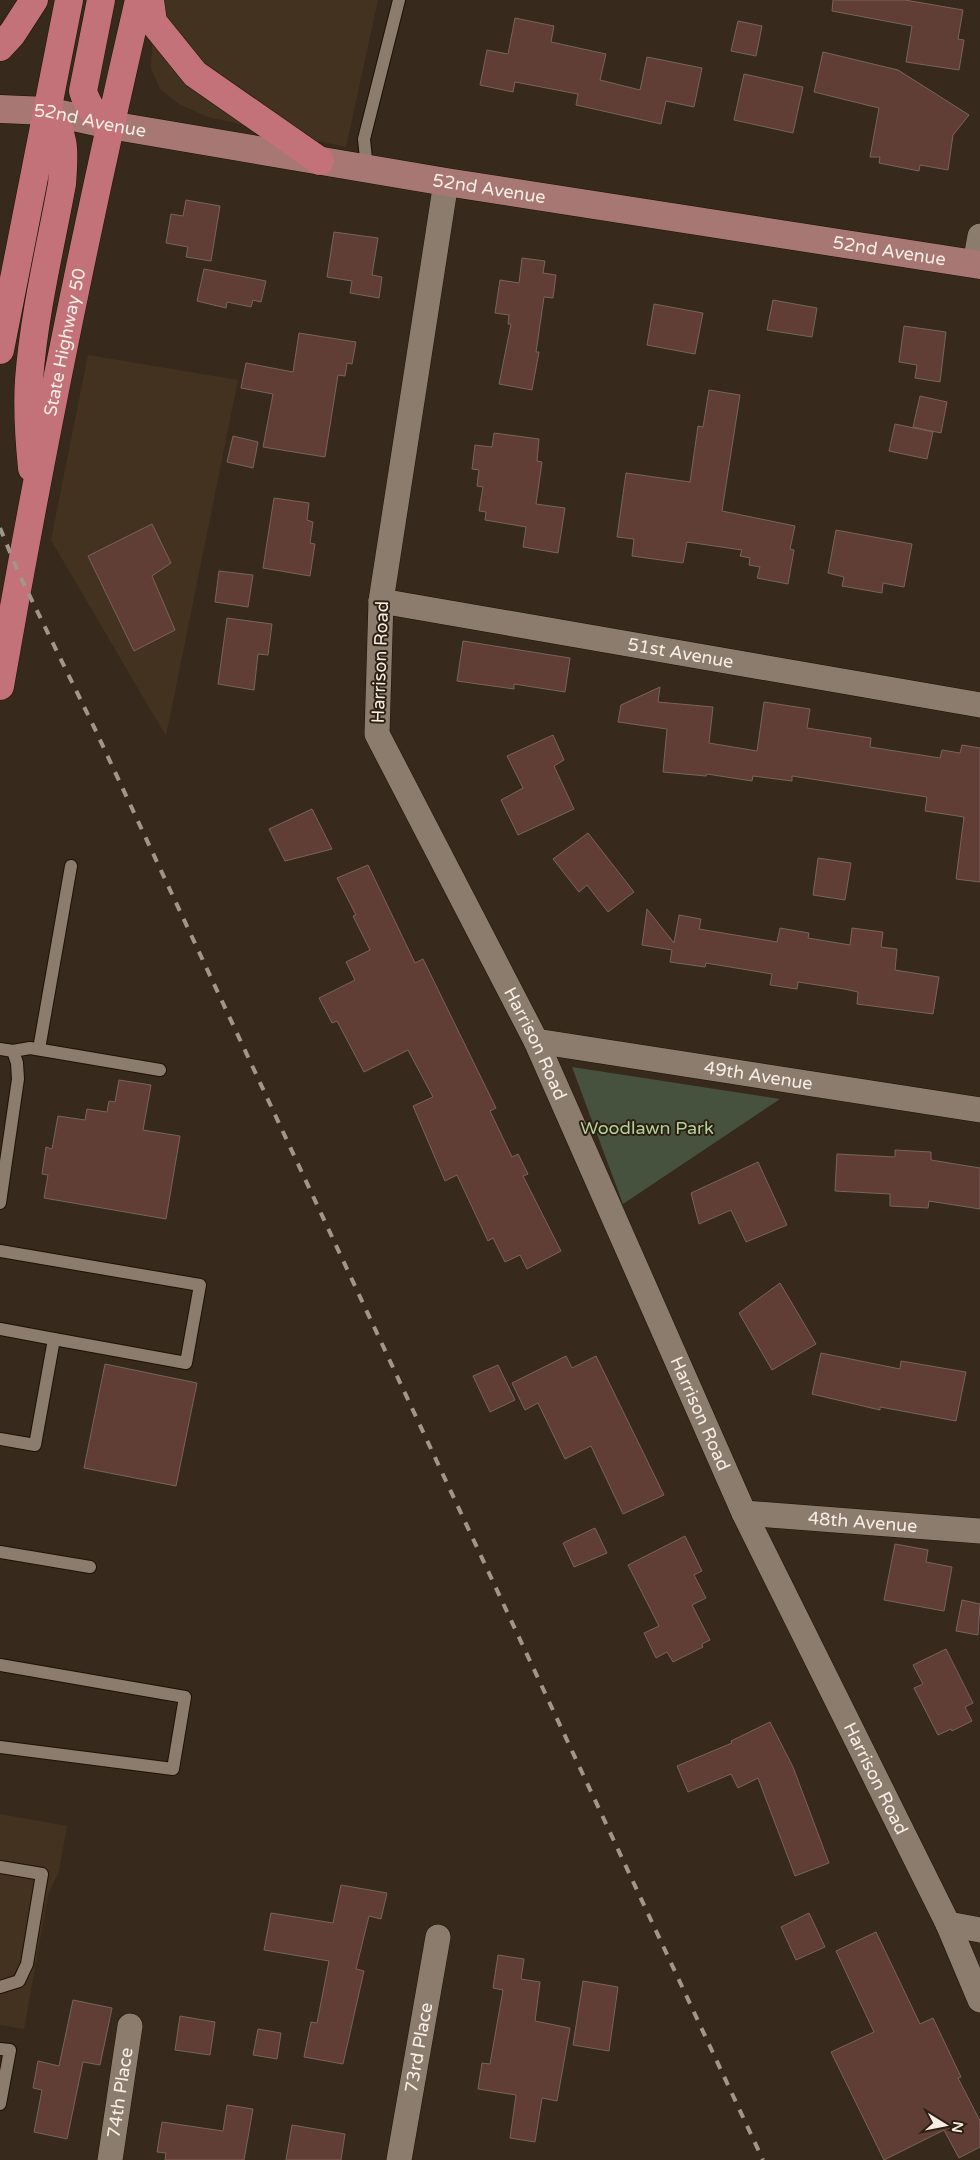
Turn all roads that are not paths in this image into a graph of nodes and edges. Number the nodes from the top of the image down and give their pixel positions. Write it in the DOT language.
graph roads {
  1 [pos="34,0"];
  2 [pos="69,0"];
  3 [pos="101,0"];
  4 [pos="139,0"];
  5 [pos="150,0"];
  6 [pos="399,0"];
  7 [pos="0,47"];
  8 [pos="0,109"];
  9 [pos="47,111"];
  10 [pos="110,125"];
  11 [pos="320,161"];
  12 [pos="367,169"];
  13 [pos="446,182"];
  14 [pos="980,236"];
  15 [pos="977,264"];
  16 [pos="0,350"];
  17 [pos="34,499"];
  18 [pos="381,601"];
  19 [pos="0,686"];
  20 [pos="980,705"];
  21 [pos="71,866"];
  22 [pos="536,1041"];
  23 [pos="6,1050"];
  24 [pos="39,1050"];
  25 [pos="160,1070"];
  26 [pos="980,1110"];
  27 [pos="0,1203"];
  28 [pos="0,1251"];
  29 [pos="0,1329"];
  30 [pos="54,1339"];
  31 [pos="0,1439"];
  32 [pos="744,1513"];
  33 [pos="980,1531"];
  34 [pos="0,1552"];
  35 [pos="90,1567"];
  36 [pos="0,1665"];
  37 [pos="0,1747"];
  38 [pos="0,1867"];
  39 [pos="948,1924"];
  40 [pos="980,1930"];
  41 [pos="438,1937"];
  42 [pos="0,1987"];
  43 [pos="980,2000"];
  44 [pos="130,2026"];
  45 [pos="0,2048"];
  46 [pos="0,2104"];
  47 [pos="110,2160"];
  48 [pos="399,2160"];
  1 -- 7 [label="main road"];
  2 -- 9 [label="main road"];
  3 -- 10 [label="main road"];
  4 -- 10 [label="main road, State Highway 50"];
  5 -- 11 [label="main road"];
  6 -- 12 [label="lane"];
  8 -- 9 [label="street, 52nd Avenue"];
  9 -- 10 [label="street, 52nd Avenue"];
  9 -- 16 [label="main road"];
  9 -- 17 [label="main road"];
  10 -- 11 [label="street, 52nd Avenue"];
  10 -- 17 [label="main road, State Highway 50"];
  11 -- 12 [label="street, 52nd Avenue"];
  12 -- 13 [label="street, 52nd Avenue"];
  13 -- 15 [label="street, 52nd Avenue"];
  13 -- 18 [label="street, Harrison Road"];
  14 -- 15 [label="street"];
  17 -- 19 [label="main road, State Highway 50"];
  18 -- 20 [label="street, 51st Avenue"];
  18 -- 22 [label="street, Harrison Road"];
  21 -- 24 [label="lane"];
  22 -- 26 [label="street, 49th Avenue"];
  22 -- 32 [label="street, Harrison Road"];
  23 -- 24 [label="lane"];
  23 -- 27 [label="lane"];
  24 -- 25 [label="lane"];
  28 -- 30 [label="lane"];
  29 -- 30 [label="lane"];
  30 -- 31 [label="lane"];
  32 -- 33 [label="street, 48th Avenue"];
  32 -- 39 [label="street, Harrison Road"];
  34 -- 35 [label="lane"];
  36 -- 37 [label="lane"];
  38 -- 42 [label="lane"];
  39 -- 40 [label="street"];
  39 -- 43 [label="street, Harrison Road"];
  41 -- 48 [label="street, 73rd Place"];
  44 -- 47 [label="street, 74th Place"];
  45 -- 46 [label="lane"];
}
